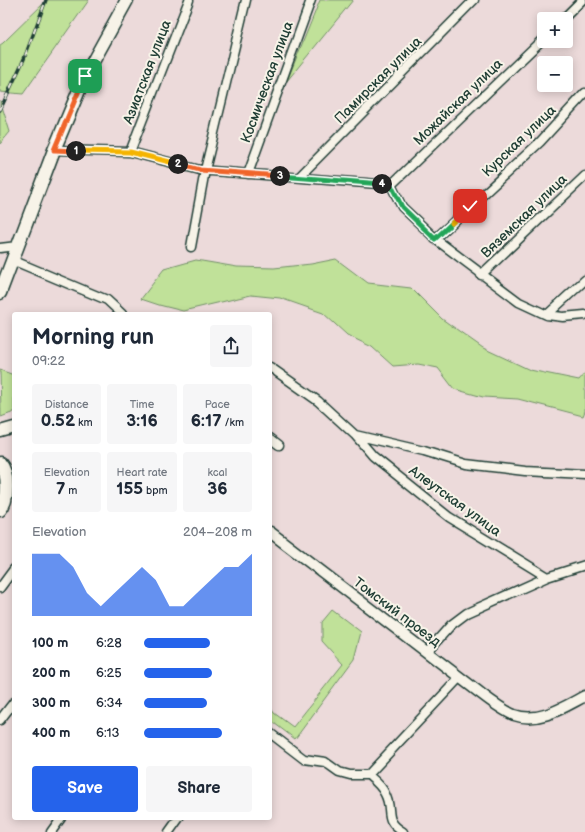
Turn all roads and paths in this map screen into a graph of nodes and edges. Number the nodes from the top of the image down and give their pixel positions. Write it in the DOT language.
graph roads {
  1 [pos="127,0"];
  2 [pos="188,0"];
  3 [pos="246,0"];
  4 [pos="312,0"];
  5 [pos="474,0"];
  6 [pos="582,0"];
  7 [pos="570,12"];
  8 [pos="537,45"];
  9 [pos="585,94"];
  10 [pos="54,150"];
  11 [pos="130,152"];
  12 [pos="205,170"];
  13 [pos="248,174"];
  14 [pos="585,176"];
  15 [pos="299,177"];
  16 [pos="391,185"];
  17 [pos="435,239"];
  18 [pos="17,246"];
  19 [pos="0,248"];
  20 [pos="191,248"];
  21 [pos="12,260"];
  22 [pos="481,275"];
  23 [pos="585,280"];
  24 [pos="0,293"];
  25 [pos="120,312"];
  26 [pos="547,315"];
  27 [pos="585,315"];
  28 [pos="272,368"];
  29 [pos="12,428"];
  30 [pos="0,431"];
  31 [pos="355,435"];
  32 [pos="272,440"];
  33 [pos="279,445"];
  34 [pos="0,463"];
  35 [pos="585,474"];
  36 [pos="0,510"];
  37 [pos="272,534"];
  38 [pos="585,565"];
  39 [pos="12,572"];
  40 [pos="547,577"];
  41 [pos="0,588"];
  42 [pos="427,652"];
  43 [pos="460,677"];
  44 [pos="585,696"];
  45 [pos="12,705"];
  46 [pos="0,720"];
  47 [pos="272,735"];
  48 [pos="368,775"];
  49 [pos="60,820"];
  50 [pos="178,820"];
  51 [pos="51,832"];
  52 [pos="169,832"];
  53 [pos="403,832"];
  1 -- 10 [label="main road"];
  2 -- 11 [label="street, Азиатская улица"];
  3 -- 12 [label="street"];
  4 -- 13 [label="street, Космическая улица"];
  5 -- 15 [label="street, Памирская улица"];
  6 -- 7 [label="street"];
  8 -- 16 [label="street, Можайская улица"];
  9 -- 17 [label="street, Курская улица"];
  10 -- 11 [label="street"];
  10 -- 18 [label="main road"];
  11 -- 12 [label="street"];
  12 -- 13 [label="street"];
  12 -- 20 [label="street"];
  13 -- 15 [label="street"];
  14 -- 22 [label="street, Вяземская улица"];
  15 -- 16 [label="street"];
  16 -- 17 [label="street"];
  17 -- 22 [label="street"];
  18 -- 19 [label="street"];
  18 -- 21 [label="main road"];
  21 -- 24 [label="main road"];
  21 -- 25 [label="street"];
  22 -- 26 [label="street"];
  23 -- 26 [label="street"];
  26 -- 27 [label="street"];
  28 -- 31 [label="street, Алеутская улица"];
  29 -- 30 [label="street"];
  31 -- 35 [label="street"];
  31 -- 40 [label="street, Алеутская улица"];
  32 -- 33 [label="street"];
  34 -- 36 [label="main road"];
  37 -- 42 [label="street, Томский проезд"];
  38 -- 40 [label="street"];
  39 -- 41 [label="street"];
  40 -- 42 [label="street"];
  42 -- 43 [label="street, Томский проезд"];
  43 -- 44 [label="street, Томский проезд"];
  43 -- 48 [label="street"];
  45 -- 46 [label="street"];
  47 -- 48 [label="street"];
  48 -- 53 [label="street"];
  49 -- 51 [label="street"];
  50 -- 52 [label="street"];
}
